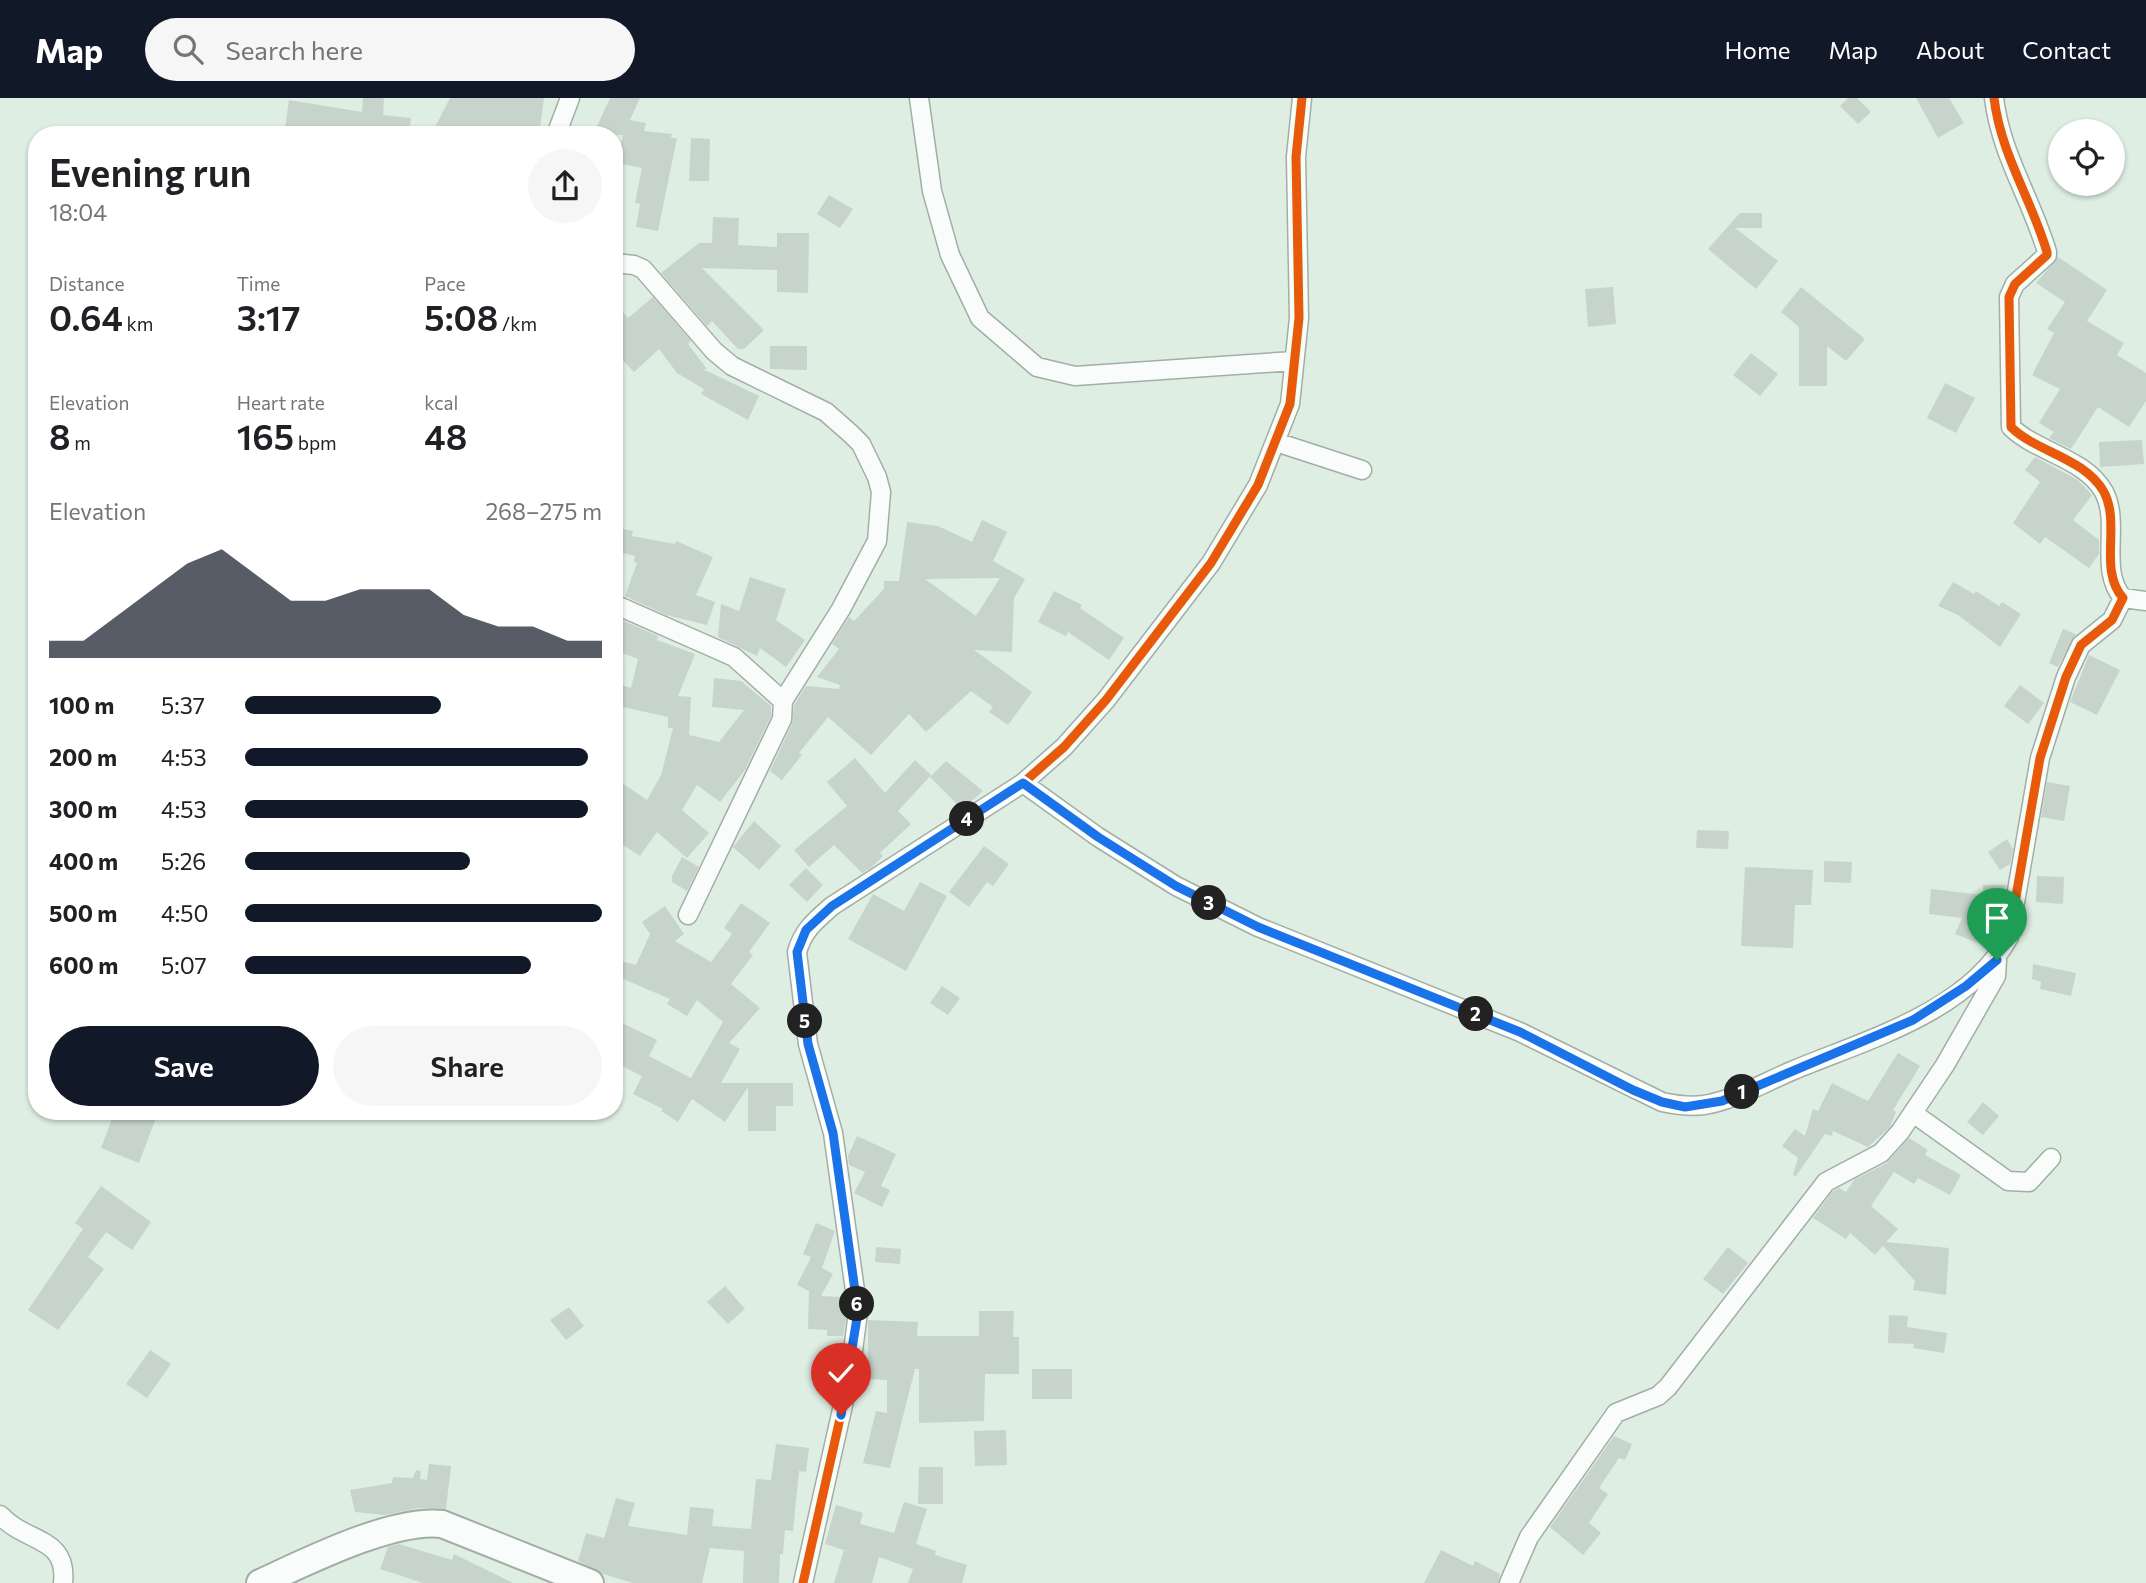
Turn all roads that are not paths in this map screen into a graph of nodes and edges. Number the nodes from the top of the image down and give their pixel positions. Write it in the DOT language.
graph roads {
  1 [pos="570,98"];
  2 [pos="919,98"];
  3 [pos="1302,98"];
  4 [pos="1994,98"];
  5 [pos="559,126"];
  6 [pos="623,264"];
  7 [pos="1294,361"];
  8 [pos="1276,442"];
  9 [pos="1362,470"];
  10 [pos="2123,598"];
  11 [pos="2146,601"];
  12 [pos="623,608"];
  13 [pos="783,701"];
  14 [pos="1023,783"];
  15 [pos="688,915"];
  16 [pos="1997,960"];
  17 [pos="1913,1113"];
  18 [pos="2051,1158"];
  19 [pos="0,1515"];
  20 [pos="63,1583"];
  21 [pos="260,1583"];
  22 [pos="590,1583"];
  23 [pos="803,1583"];
  24 [pos="1509,1583"];
  1 -- 5 [label="street"];
  2 -- 7 [label="street"];
  3 -- 7 [label="street"];
  4 -- 10 [label="street"];
  6 -- 13 [label="street"];
  7 -- 8 [label="street"];
  8 -- 9 [label="street"];
  8 -- 14 [label="street"];
  10 -- 11 [label="street"];
  10 -- 16 [label="street"];
  12 -- 13 [label="street"];
  13 -- 15 [label="street"];
  14 -- 16 [label="street"];
  14 -- 23 [label="street"];
  16 -- 17 [label="street"];
  17 -- 18 [label="street"];
  17 -- 24 [label="street"];
  19 -- 20 [label="street"];
  21 -- 22 [label="main road"];
}
